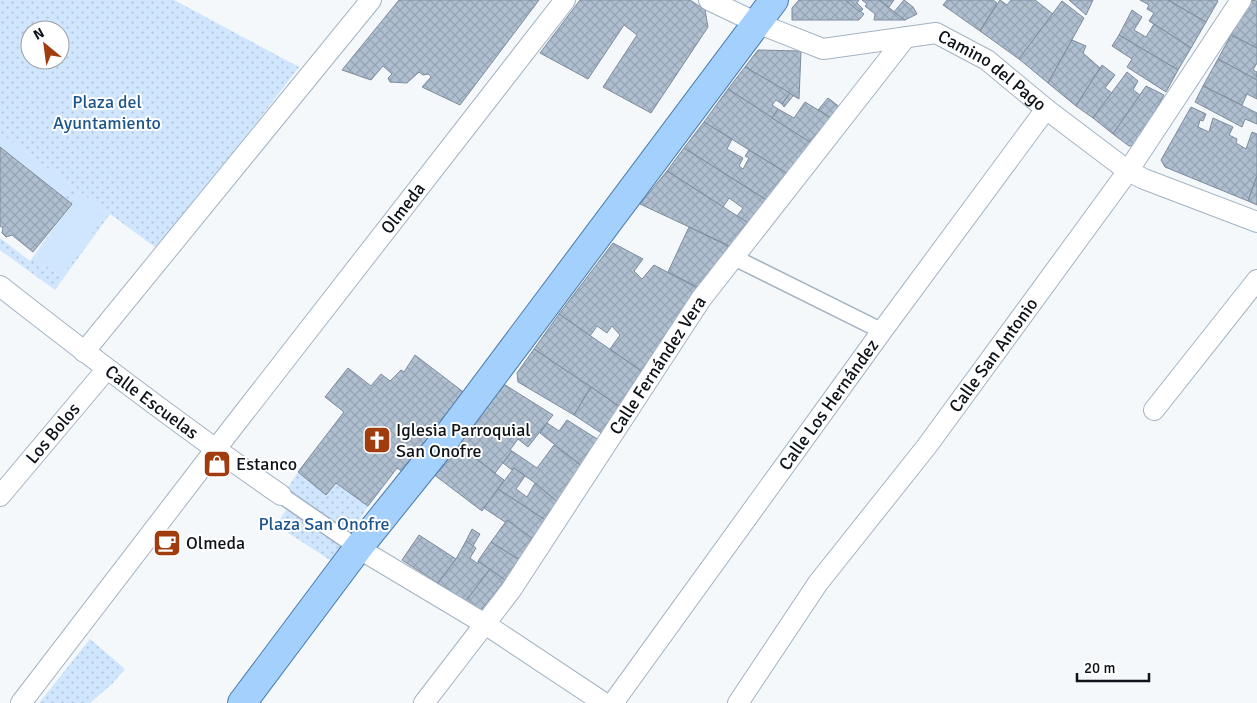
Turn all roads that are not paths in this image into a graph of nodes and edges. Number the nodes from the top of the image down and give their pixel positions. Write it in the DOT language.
graph roads {
  1 [pos="372,0"];
  2 [pos="565,0"];
  3 [pos="709,0"];
  4 [pos="774,0"];
  5 [pos="1241,0"];
  6 [pos="757,23"];
  7 [pos="906,37"];
  8 [pos="1046,109"];
  9 [pos="1136,175"];
  10 [pos="1257,222"];
  11 [pos="733,258"];
  12 [pos="1257,280"];
  13 [pos="0,286"];
  14 [pos="882,331"];
  15 [pos="84,352"];
  16 [pos="106,370"];
  17 [pos="1154,410"];
  18 [pos="215,450"];
  19 [pos="281,495"];
  20 [pos="0,496"];
  21 [pos="358,548"];
  22 [pos="485,624"];
  23 [pos="21,703"];
  24 [pos="242,703"];
  25 [pos="424,703"];
  26 [pos="604,703"];
  27 [pos="613,703"];
  28 [pos="738,703"];
  1 -- 15 [label="street"];
  2 -- 18 [label="street, Olmeda"];
  3 -- 6 [label="street, Camino del Pago"];
  4 -- 6 [label="main road"];
  5 -- 9 [label="street, Calle San Antonio"];
  6 -- 7 [label="street, Camino del Pago"];
  6 -- 21 [label="main road"];
  7 -- 8 [label="street, Camino del Pago"];
  7 -- 11 [label="street, Calle Fernández Vera"];
  8 -- 9 [label="street, Camino del Pago"];
  8 -- 14 [label="street, Calle Los Hernández"];
  9 -- 10 [label="street, Camino del Pago"];
  9 -- 28 [label="street, Calle San Antonio"];
  11 -- 14 [label="street"];
  11 -- 22 [label="street, Calle Fernández Vera"];
  12 -- 17 [label="street"];
  13 -- 15 [label="street, Calle Escuelas"];
  14 -- 27 [label="street, Calle Los Hernández"];
  15 -- 16 [label="street, Calle Escuelas"];
  16 -- 18 [label="street, Calle Escuelas"];
  16 -- 20 [label="street, Los Bolos"];
  18 -- 19 [label="street, Calle Escuelas"];
  18 -- 23 [label="street, Olmeda"];
  19 -- 21 [label="street, Calle Escuelas"];
  21 -- 22 [label="street"];
  21 -- 24 [label="main road"];
  22 -- 25 [label="street, Calle Fernández Vera"];
  22 -- 26 [label="street"];
}
